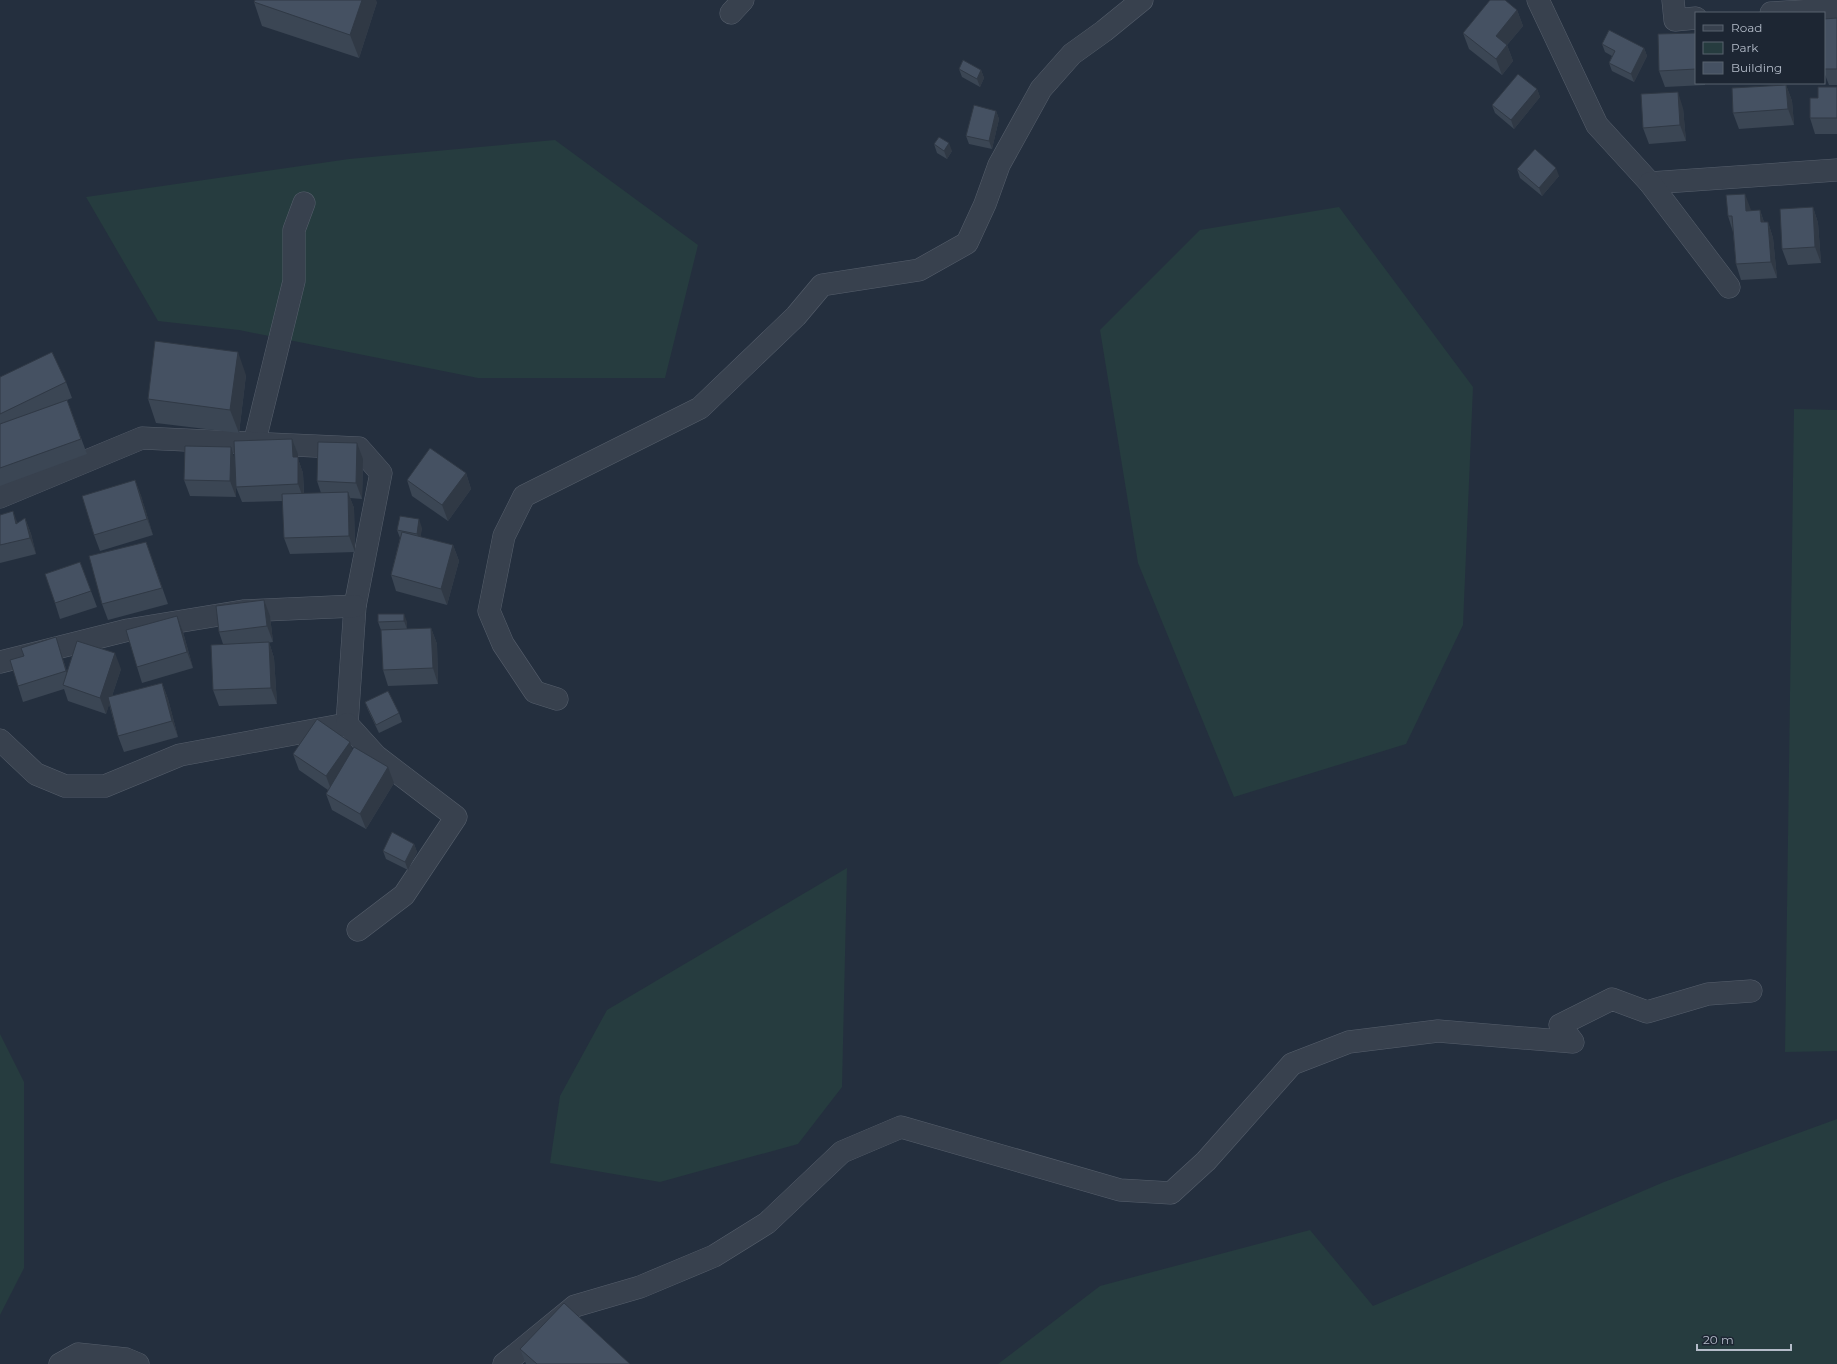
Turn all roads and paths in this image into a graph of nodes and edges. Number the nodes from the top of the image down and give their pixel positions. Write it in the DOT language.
graph roads {
  1 [pos="1142,0"];
  2 [pos="1538,0"];
  3 [pos="1673,0"];
  4 [pos="1837,8"];
  5 [pos="1784,12"];
  6 [pos="1695,18"];
  7 [pos="1837,170"];
  8 [pos="1650,183"];
  9 [pos="304,203"];
  10 [pos="1729,286"];
  11 [pos="254,444"];
  12 [pos="0,497"];
  13 [pos="355,606"];
  14 [pos="0,662"];
  15 [pos="557,699"];
  16 [pos="347,724"];
  17 [pos="0,740"];
  18 [pos="358,930"];
  19 [pos="1751,991"];
  20 [pos="60,1364"];
  21 [pos="138,1364"];
  22 [pos="504,1364"];
  1 -- 15 [label="street"];
  2 -- 8 [label="street"];
  3 -- 6 [label="street"];
  4 -- 5 [label="street"];
  7 -- 8 [label="street"];
  8 -- 10 [label="street"];
  9 -- 11 [label="street"];
  11 -- 12 [label="street"];
  11 -- 13 [label="street"];
  13 -- 14 [label="street"];
  13 -- 16 [label="street"];
  16 -- 17 [label="street"];
  16 -- 18 [label="street"];
  19 -- 22 [label="street"];
  20 -- 21 [label="street"];
}
